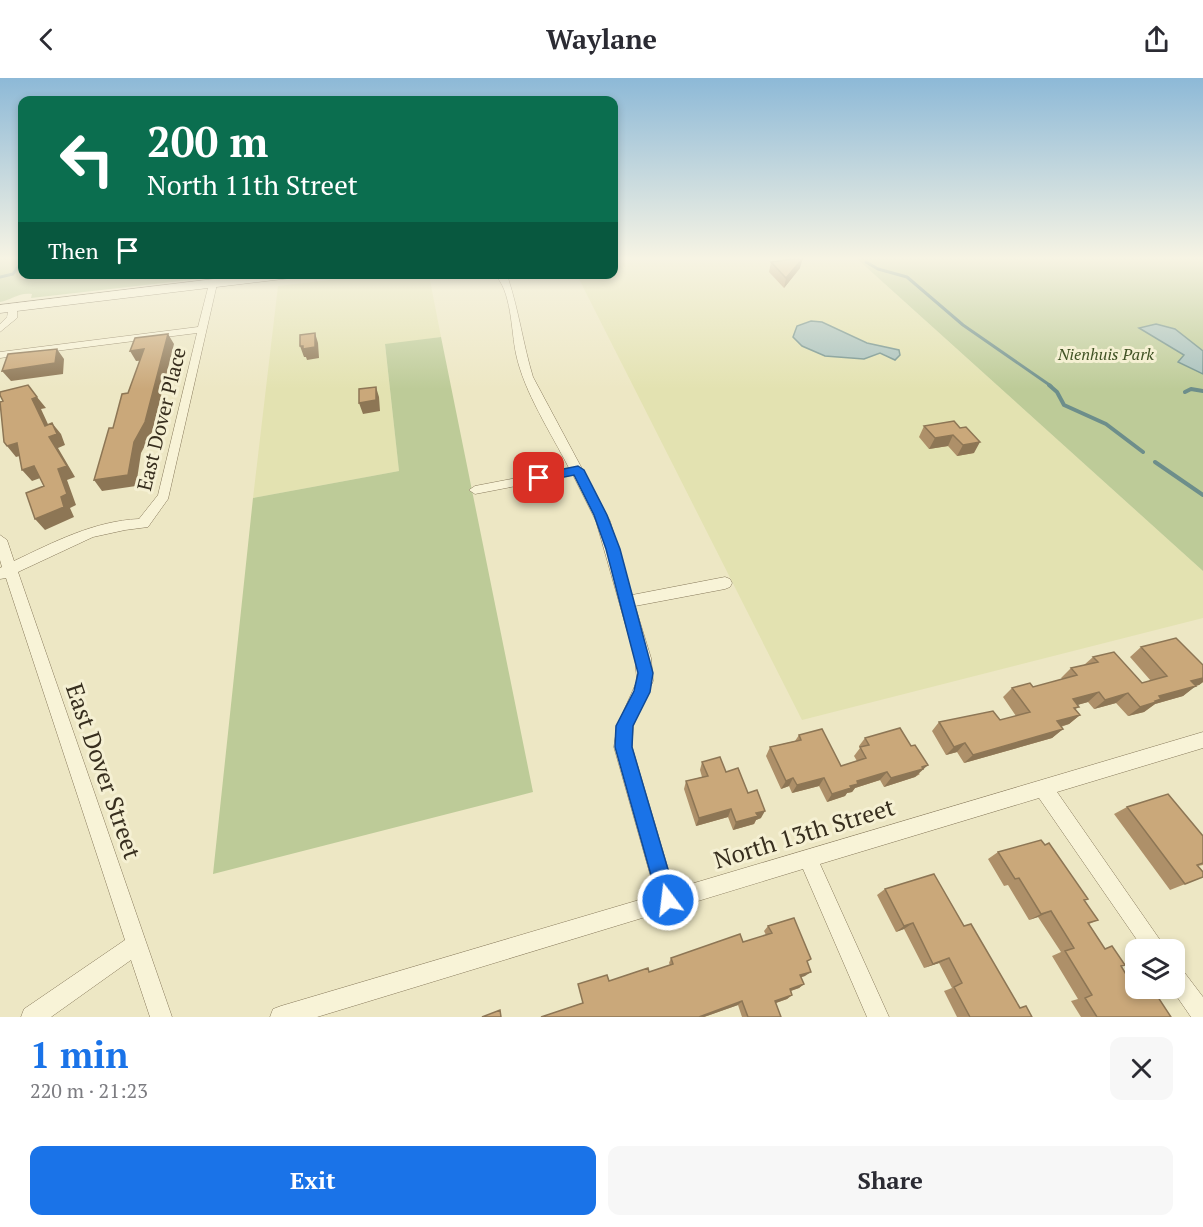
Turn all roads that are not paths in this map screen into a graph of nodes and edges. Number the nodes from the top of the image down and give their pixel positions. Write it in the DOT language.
graph roads {
  1 [pos="74,301"];
  2 [pos="209,301"];
  3 [pos="511,301"];
  4 [pos="6,309"];
  5 [pos="0,318"];
  6 [pos="0,329"];
  7 [pos="203,329"];
  8 [pos="0,355"];
  9 [pos="578,470"];
  10 [pos="475,490"];
  11 [pos="0,540"];
  12 [pos="5,571"];
  13 [pos="725,583"];
  14 [pos="628,602"];
  15 [pos="1203,740"];
  16 [pos="1043,788"];
  17 [pos="808,858"];
  18 [pos="668,900"];
  19 [pos="1149,939"];
  20 [pos="137,944"];
  21 [pos="1185,990"];
  22 [pos="1203,1015"];
  23 [pos="32,1017"];
  24 [pos="161,1017"];
  25 [pos="281,1017"];
  26 [pos="879,1017"];
  1 -- 4 [label="main road"];
  2 -- 7 [label="street, East Dover Place"];
  3 -- 9 [label="street"];
  4 -- 5 [label="street"];
  4 -- 6 [label="street"];
  7 -- 8 [label="street"];
  7 -- 12 [label="street, East Dover Place"];
  9 -- 10 [label="street"];
  9 -- 14 [label="street"];
  11 -- 12 [label="street, East Dover Street"];
  12 -- 20 [label="street, East Dover Street"];
  13 -- 14 [label="street"];
  14 -- 18 [label="street"];
  15 -- 16 [label="street, North 13th Street"];
  16 -- 17 [label="street, North 13th Street"];
  16 -- 19 [label="street"];
  17 -- 18 [label="street, North 13th Street"];
  17 -- 26 [label="street"];
  18 -- 25 [label="street, North 13th Street"];
  20 -- 23 [label="street"];
  20 -- 24 [label="street, East Dover Street"];
  21 -- 22 [label="street"];
}
